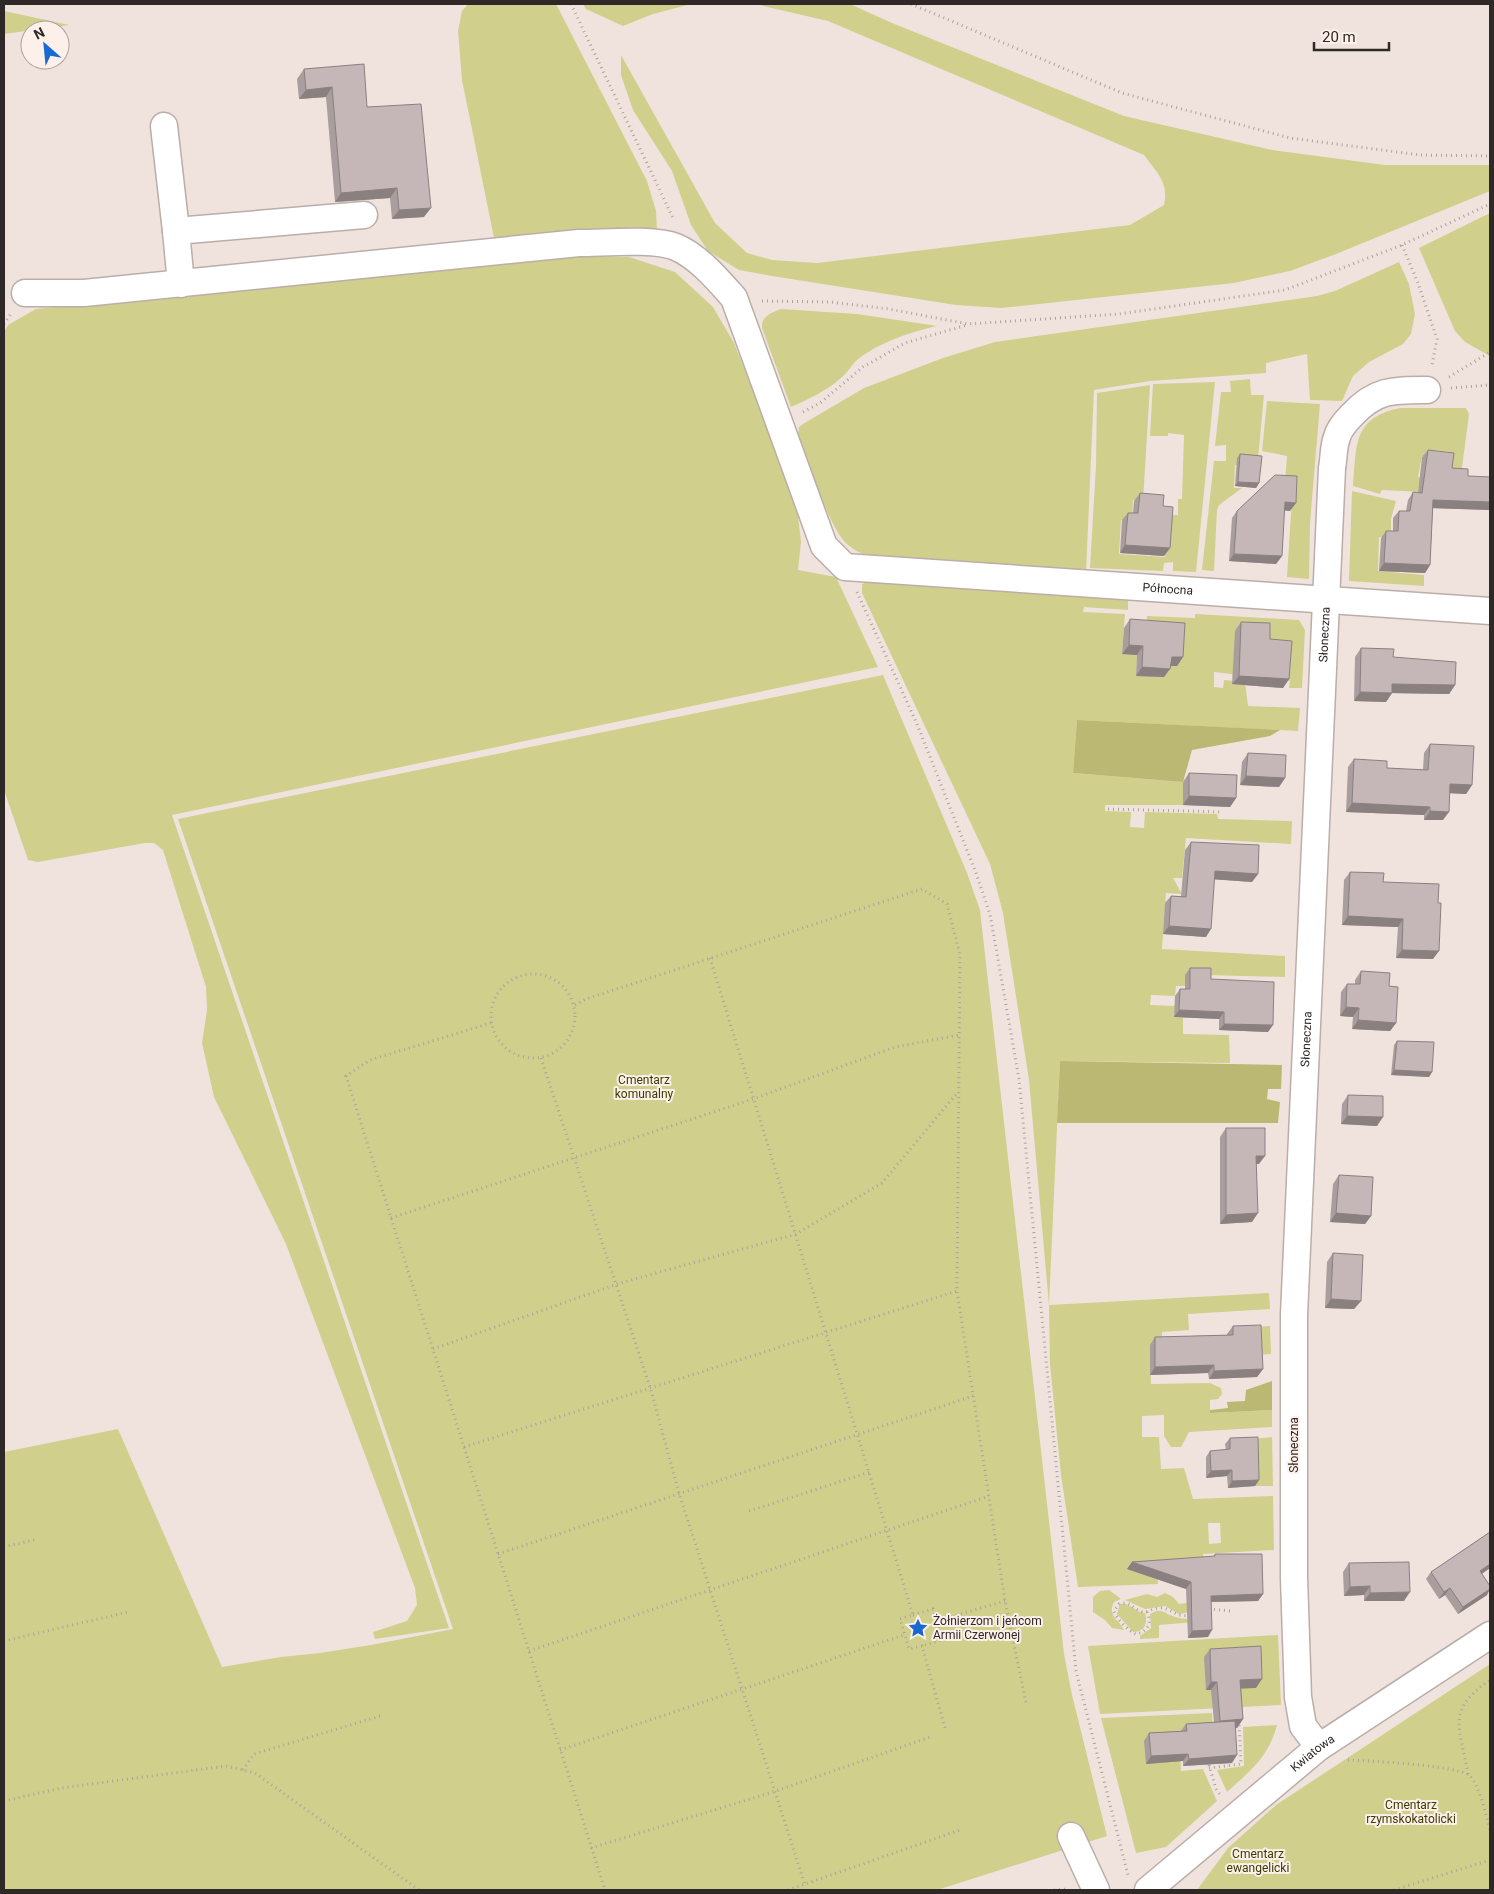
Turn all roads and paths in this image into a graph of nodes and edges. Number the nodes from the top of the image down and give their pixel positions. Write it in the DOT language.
graph roads {
  1 [pos="570,4"];
  2 [pos="911,4"];
  3 [pos="164,126"];
  4 [pos="1490,156"];
  5 [pos="1490,204"];
  6 [pos="364,215"];
  7 [pos="176,231"];
  8 [pos="1402,245"];
  9 [pos="676,247"];
  10 [pos="181,284"];
  11 [pos="25,293"];
  12 [pos="734,298"];
  13 [pos="968,324"];
  14 [pos="1490,352"];
  15 [pos="1490,385"];
  16 [pos="1427,390"];
  17 [pos="780,424"];
  18 [pos="845,566"];
  19 [pos="1326,601"];
  20 [pos="1490,611"];
  21 [pos="1108,809"];
  22 [pos="1223,812"];
  23 [pos="710,958"];
  24 [pos="575,1005"];
  25 [pos="491,1023"];
  26 [pos="959,1035"];
  27 [pos="541,1058"];
  28 [pos="959,1092"];
  29 [pos="753,1099"];
  30 [pos="574,1156"];
  31 [pos="391,1218"];
  32 [pos="796,1234"];
  33 [pos="617,1284"];
  34 [pos="957,1291"];
  35 [pos="827,1332"];
  36 [pos="432,1349"];
  37 [pos="650,1387"];
  38 [pos="973,1396"];
  39 [pos="858,1434"];
  40 [pos="464,1447"];
  41 [pos="870,1472"];
  42 [pos="679,1493"];
  43 [pos="989,1496"];
  44 [pos="749,1511"];
  45 [pos="888,1530"];
  46 [pos="38,1538"];
  47 [pos="4,1547"];
  48 [pos="498,1554"];
  49 [pos="711,1591"];
  50 [pos="1005,1600"];
  51 [pos="1206,1609"];
  52 [pos="1231,1611"];
  53 [pos="128,1612"];
  54 [pos="1147,1612"];
  55 [pos="1192,1614"];
  56 [pos="914,1615"];
  57 [pos="937,1622"];
  58 [pos="904,1635"];
  59 [pos="1490,1635"];
  60 [pos="4,1641"];
  61 [pos="922,1646"];
  62 [pos="529,1651"];
  63 [pos="1490,1680"];
  64 [pos="744,1689"];
  65 [pos="1026,1703"];
  66 [pos="380,1716"];
  67 [pos="1240,1721"];
  68 [pos="945,1728"];
  69 [pos="930,1737"];
  70 [pos="1319,1747"];
  71 [pos="560,1750"];
  72 [pos="243,1770"];
  73 [pos="1468,1774"];
  74 [pos="776,1791"];
  75 [pos="4,1801"];
  76 [pos="1238,1816"];
  77 [pos="960,1830"];
  78 [pos="1490,1830"];
  79 [pos="1071,1836"];
  80 [pos="591,1848"];
  81 [pos="1490,1860"];
  82 [pos="805,1884"];
  83 [pos="1139,1886"];
  84 [pos="419,1890"];
  85 [pos="605,1890"];
  86 [pos="788,1890"];
  87 [pos="1096,1890"];
  88 [pos="1397,1890"];
  1 -- 9 [label="path"];
  2 -- 4 [label="path"];
  3 -- 7 [label="street"];
  5 -- 8 [label="path"];
  6 -- 7 [label="street"];
  7 -- 10 [label="street"];
  8 -- 13 [label="path"];
  8 -- 16 [label="path"];
  9 -- 10 [label="street"];
  9 -- 12 [label="street"];
  10 -- 11 [label="street"];
  12 -- 13 [label="path"];
  12 -- 17 [label="street"];
  13 -- 17 [label="path"];
  14 -- 16 [label="path"];
  15 -- 16 [label="path"];
  16 -- 19 [label="street, Słoneczna"];
  17 -- 18 [label="street"];
  18 -- 19 [label="street, Północna"];
  18 -- 83 [label="path"];
  19 -- 20 [label="street, Północna"];
  19 -- 70 [label="street, Słoneczna"];
  21 -- 22 [label="path"];
  23 -- 24 [label="path"];
  23 -- 26 [label="path"];
  23 -- 29 [label="path"];
  24 -- 25 [label="path"];
  24 -- 27 [label="path"];
  25 -- 27 [label="path"];
  25 -- 31 [label="path"];
  26 -- 28 [label="path"];
  26 -- 29 [label="path"];
  27 -- 30 [label="path"];
  28 -- 32 [label="path"];
  28 -- 34 [label="path"];
  29 -- 30 [label="path"];
  29 -- 32 [label="path"];
  30 -- 31 [label="path"];
  30 -- 33 [label="path"];
  31 -- 36 [label="path"];
  32 -- 33 [label="path"];
  32 -- 35 [label="path"];
  33 -- 36 [label="path"];
  33 -- 37 [label="path"];
  34 -- 35 [label="path"];
  34 -- 38 [label="path"];
  35 -- 37 [label="path"];
  35 -- 39 [label="path"];
  36 -- 40 [label="path"];
  37 -- 40 [label="path"];
  37 -- 42 [label="path"];
  38 -- 39 [label="path"];
  38 -- 43 [label="path"];
  39 -- 41 [label="path"];
  39 -- 42 [label="path"];
  40 -- 48 [label="path"];
  41 -- 44 [label="path"];
  41 -- 45 [label="path"];
  42 -- 48 [label="path"];
  42 -- 49 [label="path"];
  43 -- 45 [label="path"];
  43 -- 50 [label="path"];
  45 -- 49 [label="path"];
  45 -- 56 [label="path"];
  46 -- 47 [label="path"];
  48 -- 62 [label="path"];
  49 -- 62 [label="path"];
  49 -- 64 [label="path"];
  50 -- 57 [label="path"];
  50 -- 65 [label="path"];
  51 -- 52 [label="path"];
  53 -- 60 [label="path"];
  54 -- 54 [label="path"];
  54 -- 55 [label="path"];
  56 -- 57 [label="path"];
  56 -- 58 [label="path"];
  57 -- 61 [label="path"];
  58 -- 61 [label="path"];
  58 -- 64 [label="path"];
  59 -- 70 [label="street, Kwiatowa"];
  61 -- 68 [label="path"];
  62 -- 71 [label="path"];
  63 -- 73 [label="path"];
  64 -- 71 [label="path"];
  64 -- 74 [label="path"];
  66 -- 72 [label="path"];
  67 -- 76 [label="path"];
  69 -- 74 [label="path"];
  70 -- 73 [label="path"];
  70 -- 76 [label="street, Kwiatowa"];
  71 -- 80 [label="path"];
  72 -- 75 [label="path"];
  72 -- 84 [label="path"];
  73 -- 78 [label="path"];
  74 -- 80 [label="path"];
  74 -- 82 [label="path"];
  76 -- 83 [label="street, Kwiatowa"];
  77 -- 82 [label="path"];
  79 -- 87 [label="street"];
  80 -- 85 [label="path"];
  81 -- 88 [label="path"];
  82 -- 86 [label="path"];
}
